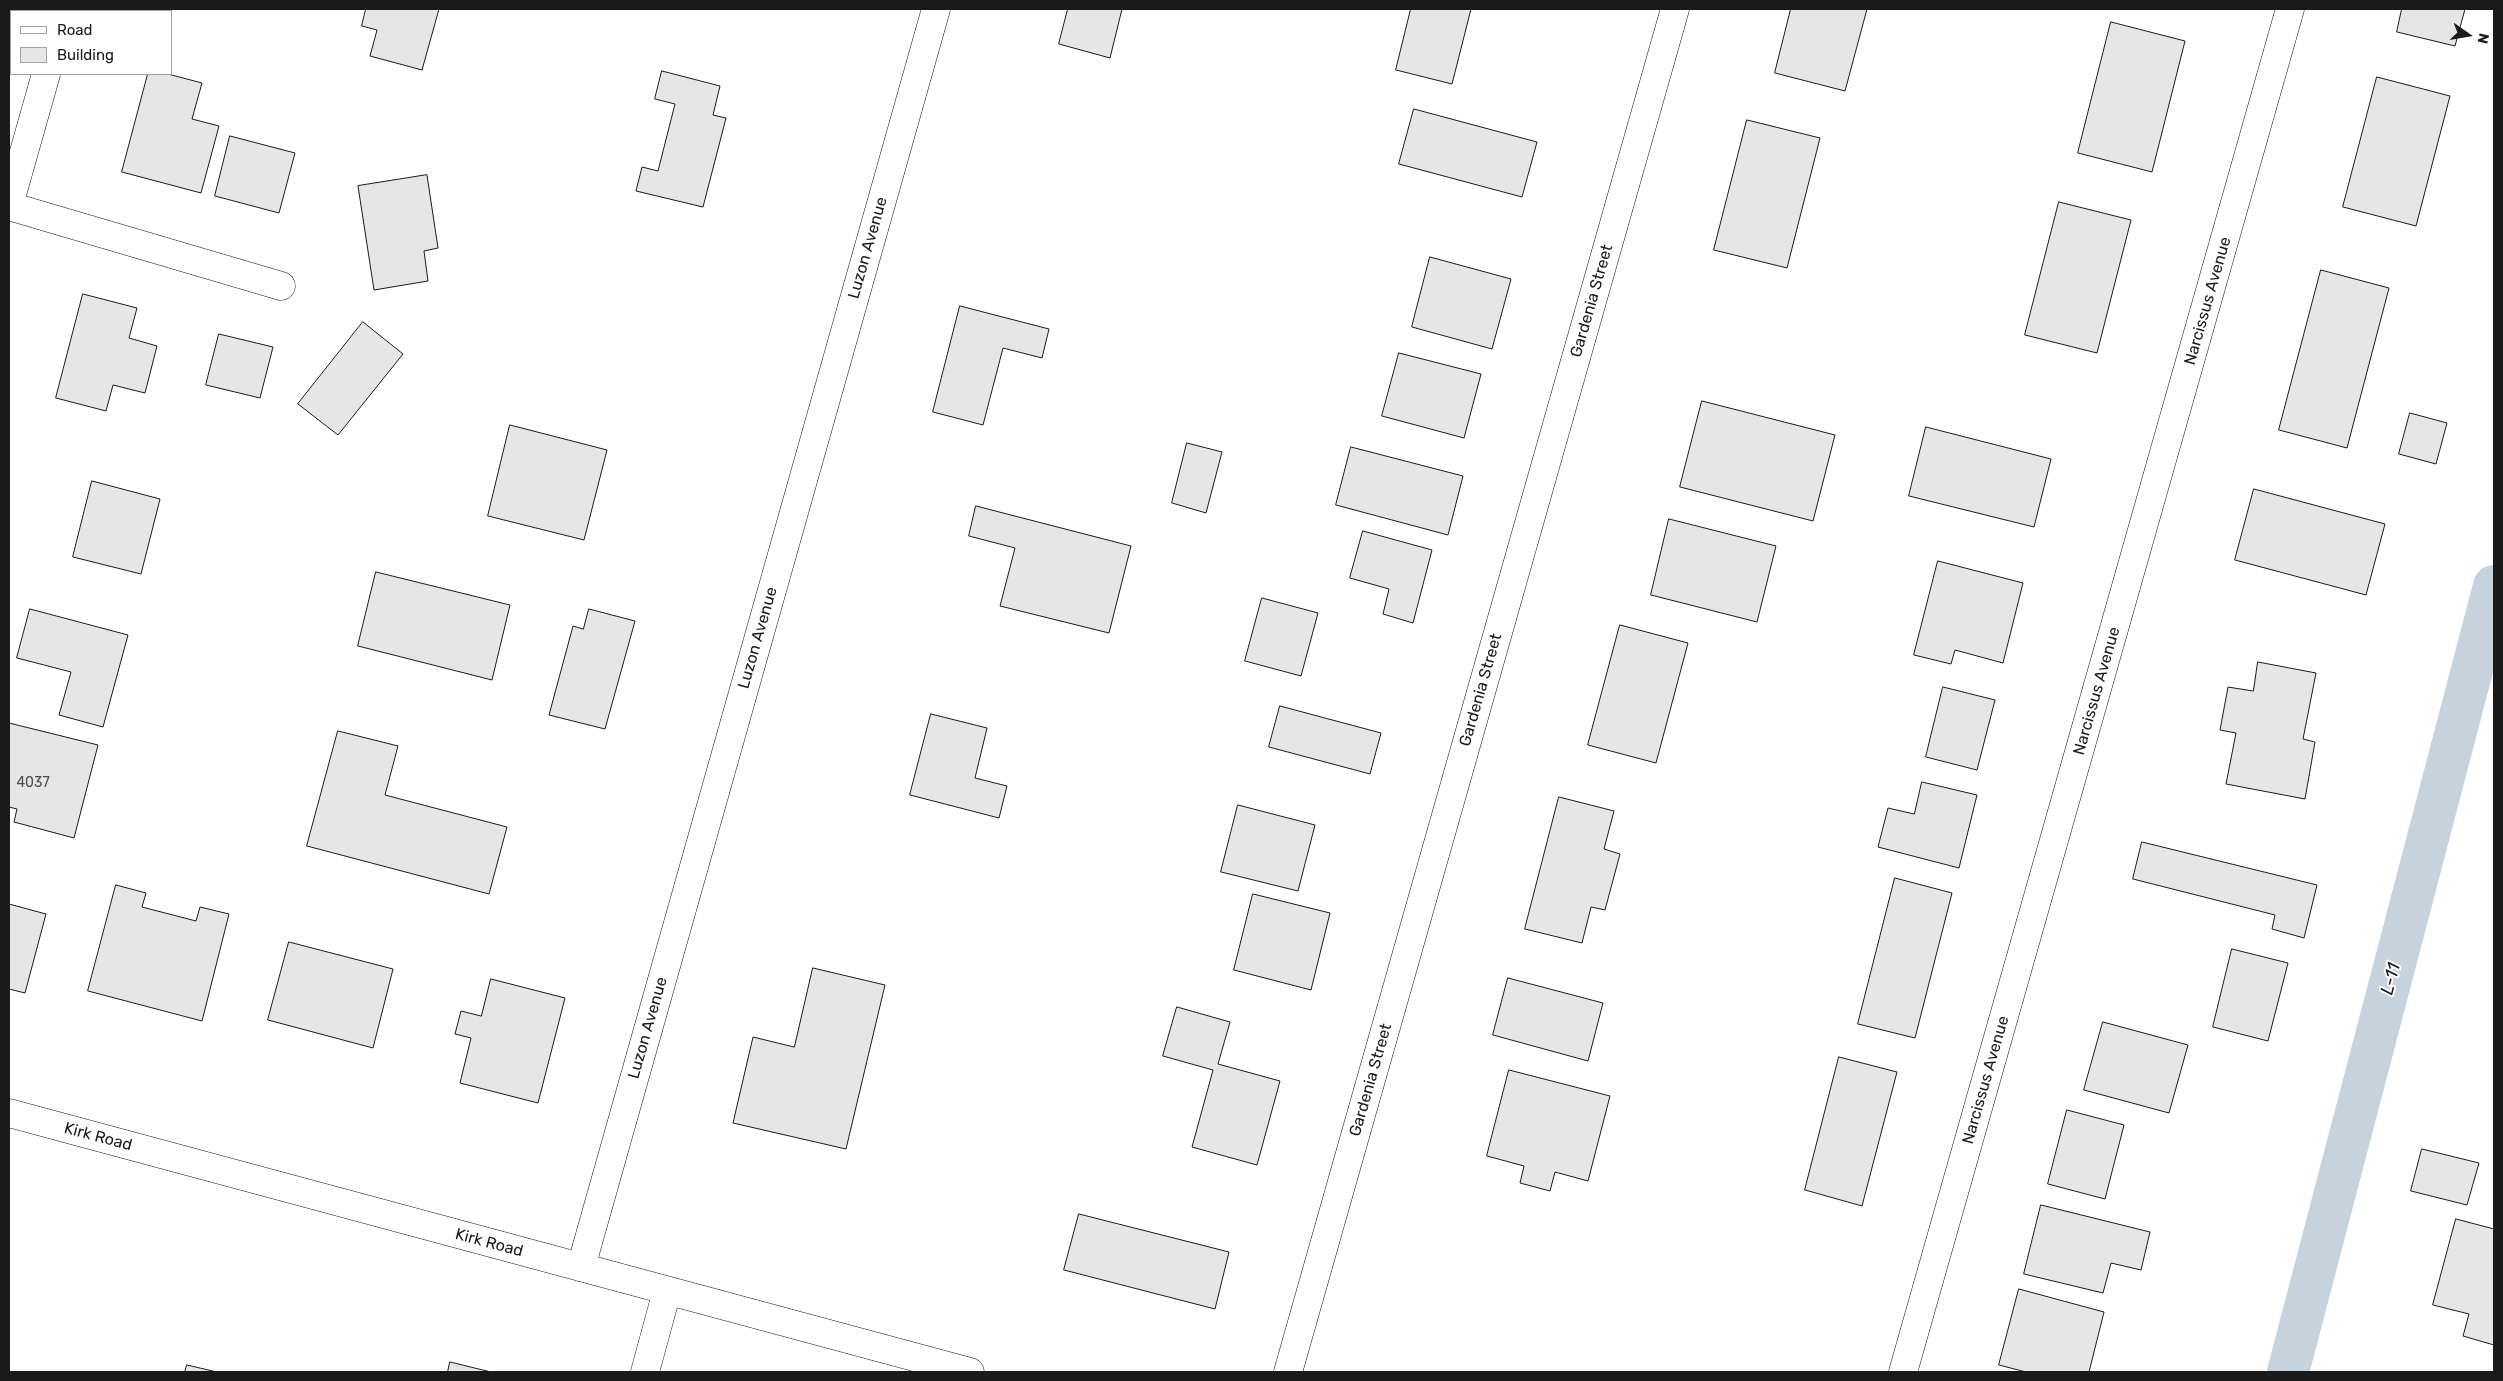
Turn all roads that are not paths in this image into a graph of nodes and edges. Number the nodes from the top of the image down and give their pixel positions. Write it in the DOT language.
graph roads {
  1 [pos="936,9"];
  2 [pos="1675,9"];
  3 [pos="2290,9"];
  4 [pos="46,75"];
  5 [pos="16,148"];
  6 [pos="9,205"];
  7 [pos="281,286"];
  8 [pos="9,1113"];
  9 [pos="580,1267"];
  10 [pos="667,1291"];
  11 [pos="645,1372"];
  12 [pos="970,1372"];
  13 [pos="1288,1372"];
  14 [pos="1903,1372"];
  1 -- 9 [label="street, Luzon Avenue"];
  2 -- 13 [label="street, Gardenia Street"];
  3 -- 14 [label="street, Narcissus Avenue"];
  4 -- 5 [label="street"];
  5 -- 6 [label="street"];
  6 -- 7 [label="street"];
  8 -- 9 [label="street, Kirk Road"];
  9 -- 10 [label="street, Kirk Road"];
  10 -- 11 [label="street"];
  10 -- 12 [label="street, Kirk Road"];
}
